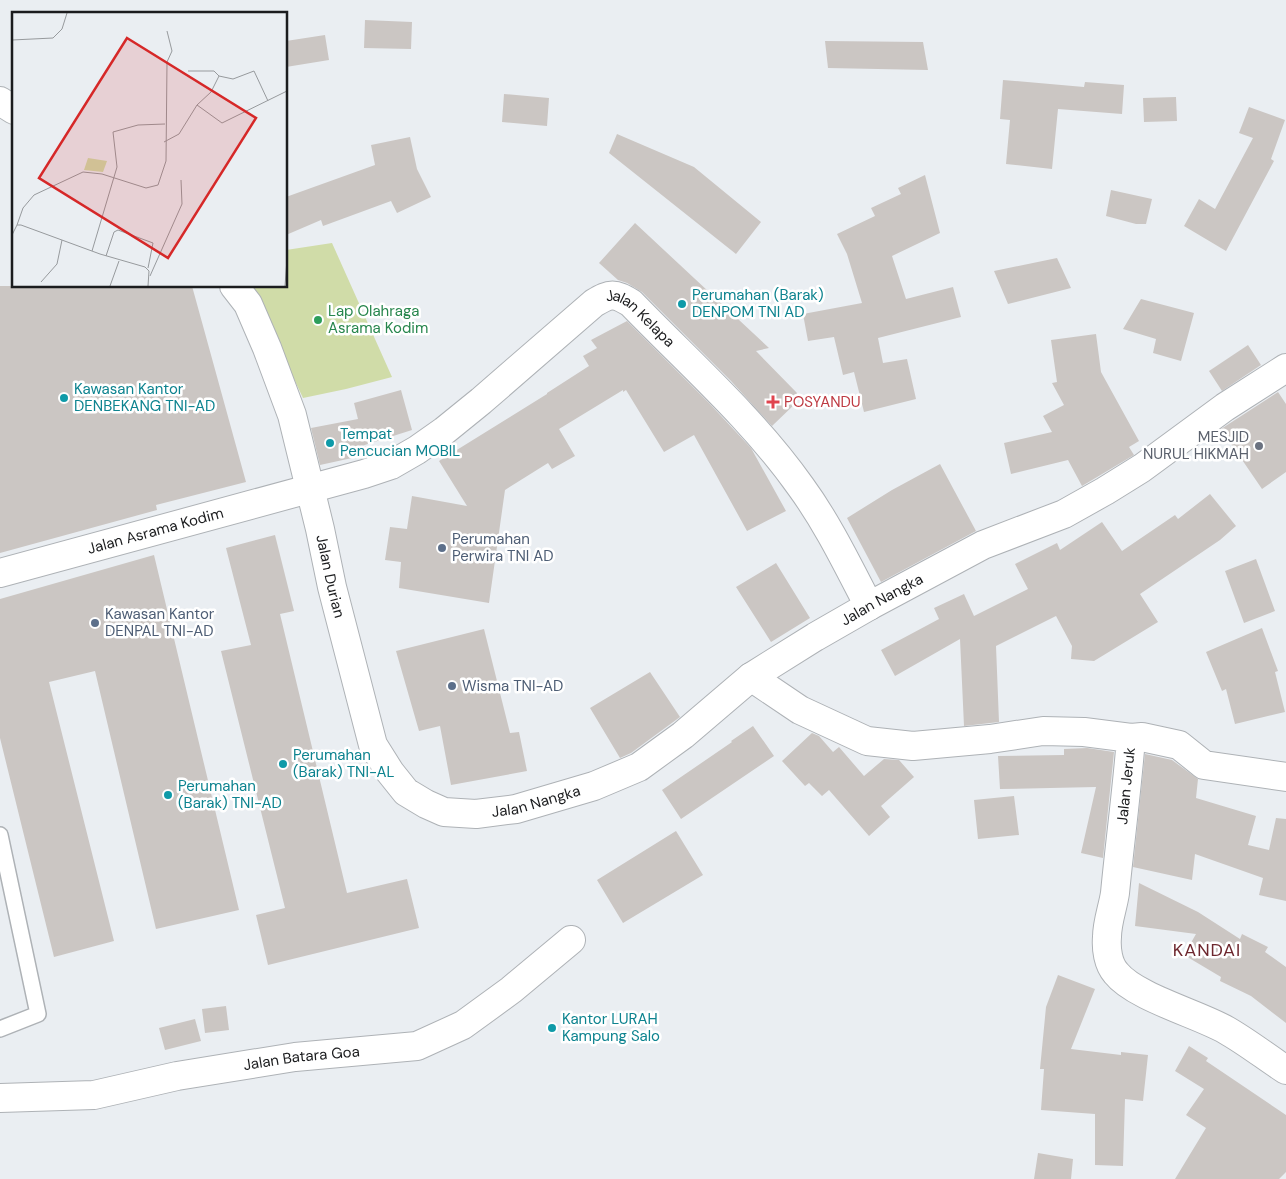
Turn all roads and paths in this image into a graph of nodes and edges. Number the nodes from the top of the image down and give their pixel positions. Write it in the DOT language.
graph roads {
  1 [pos="0,101"];
  2 [pos="12,109"];
  3 [pos="236,288"];
  4 [pos="1286,368"];
  5 [pos="310,489"];
  6 [pos="0,573"];
  7 [pos="869,606"];
  8 [pos="751,677"];
  9 [pos="1131,738"];
  10 [pos="1286,777"];
  11 [pos="476,814"];
  12 [pos="0,835"];
  13 [pos="571,940"];
  14 [pos="0,1029"];
  15 [pos="1286,1070"];
  16 [pos="0,1098"];
  1 -- 2 [label="street"];
  3 -- 5 [label="street, Jalan Durian"];
  4 -- 7 [label="street, Jalan Nangka"];
  5 -- 6 [label="street, Jalan Asrama Kodim"];
  5 -- 7 [label="street, Jalan Kelapa"];
  5 -- 11 [label="street, Jalan Durian"];
  7 -- 8 [label="street, Jalan Nangka"];
  8 -- 9 [label="street, Jalan Jeruk"];
  8 -- 11 [label="street, Jalan Nangka"];
  9 -- 10 [label="street"];
  9 -- 15 [label="street, Jalan Jeruk"];
  12 -- 14 [label="lane"];
  13 -- 16 [label="street, Jalan Batara Goa"];
}
